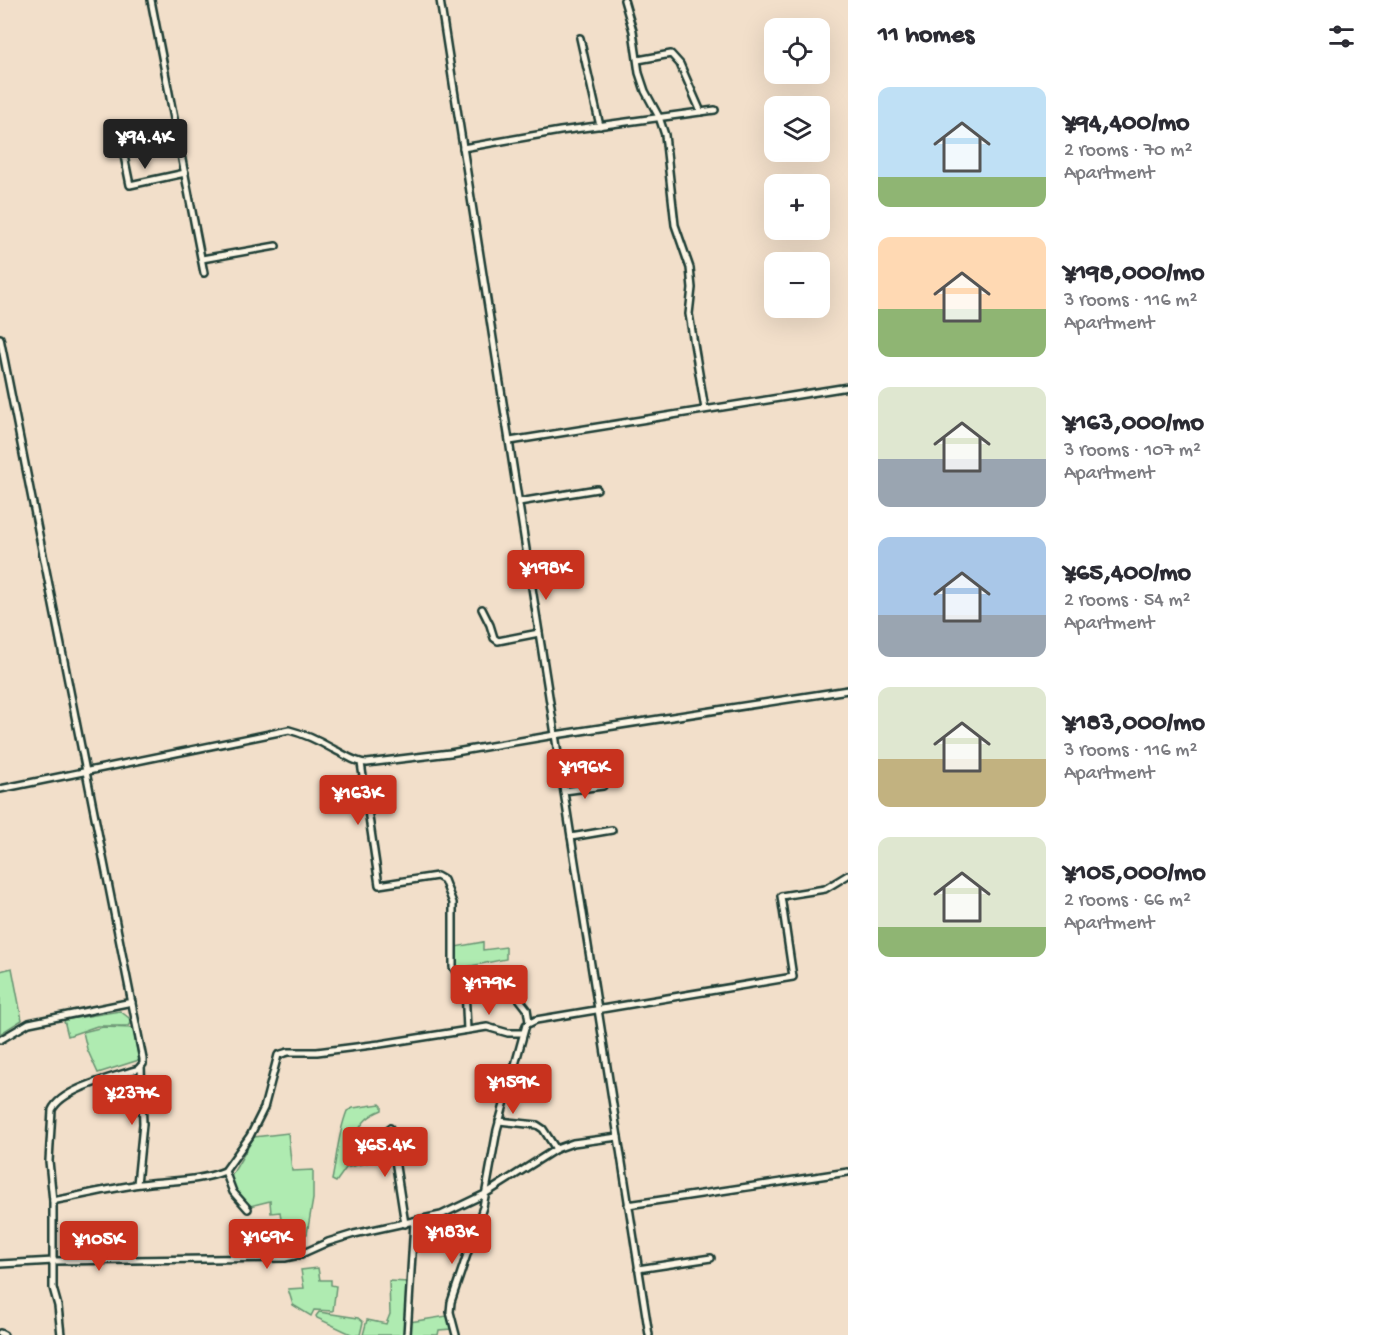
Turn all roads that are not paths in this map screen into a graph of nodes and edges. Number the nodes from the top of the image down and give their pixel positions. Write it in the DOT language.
graph roads {
  1 [pos="151,0"];
  2 [pos="440,0"];
  3 [pos="624,0"];
  4 [pos="580,38"];
  5 [pos="638,60"];
  6 [pos="715,110"];
  7 [pos="700,112"];
  8 [pos="659,117"];
  9 [pos="600,126"];
  10 [pos="122,141"];
  11 [pos="463,148"];
  12 [pos="185,172"];
  13 [pos="276,246"];
  14 [pos="202,260"];
  15 [pos="204,273"];
  16 [pos="0,338"];
  17 [pos="848,387"];
  18 [pos="705,409"];
  19 [pos="510,441"];
  20 [pos="597,489"];
  21 [pos="519,502"];
  22 [pos="482,609"];
  23 [pos="539,633"];
  24 [pos="848,690"];
  25 [pos="555,735"];
  26 [pos="361,763"];
  27 [pos="86,771"];
  28 [pos="603,786"];
  29 [pos="0,789"];
  30 [pos="564,791"];
  31 [pos="612,830"];
  32 [pos="571,837"];
  33 [pos="848,874"];
  34 [pos="513,992"];
  35 [pos="132,1002"];
  36 [pos="599,1010"];
  37 [pos="530,1022"];
  38 [pos="467,1030"];
  39 [pos="523,1033"];
  40 [pos="0,1040"];
  41 [pos="141,1066"];
  42 [pos="499,1121"];
  43 [pos="390,1128"];
  44 [pos="618,1137"];
  45 [pos="556,1149"];
  46 [pos="225,1171"];
  47 [pos="848,1172"];
  48 [pos="137,1184"];
  49 [pos="485,1194"];
  50 [pos="52,1201"];
  51 [pos="628,1205"];
  52 [pos="248,1209"];
  53 [pos="414,1222"];
  54 [pos="405,1224"];
  55 [pos="711,1258"];
  56 [pos="54,1261"];
  57 [pos="0,1264"];
  58 [pos="638,1269"];
  59 [pos="61,1335"];
  60 [pos="407,1335"];
  61 [pos="456,1335"];
  62 [pos="649,1335"];
  1 -- 12 [label="street"];
  2 -- 11 [label="street"];
  3 -- 5 [label="street"];
  4 -- 9 [label="street"];
  5 -- 7 [label="street"];
  5 -- 8 [label="street"];
  6 -- 7 [label="street"];
  7 -- 8 [label="street"];
  8 -- 9 [label="street"];
  8 -- 18 [label="street"];
  9 -- 11 [label="street"];
  10 -- 12 [label="street"];
  11 -- 19 [label="street"];
  12 -- 14 [label="street"];
  13 -- 14 [label="street"];
  14 -- 15 [label="street"];
  16 -- 27 [label="street"];
  17 -- 18 [label="street"];
  18 -- 19 [label="street"];
  19 -- 21 [label="street"];
  20 -- 21 [label="street"];
  21 -- 23 [label="street"];
  22 -- 23 [label="street"];
  23 -- 25 [label="street"];
  24 -- 25 [label="street"];
  25 -- 26 [label="street"];
  25 -- 30 [label="street"];
  26 -- 27 [label="street"];
  26 -- 38 [label="street"];
  27 -- 29 [label="street"];
  27 -- 35 [label="street"];
  28 -- 30 [label="street"];
  30 -- 32 [label="street"];
  31 -- 32 [label="street"];
  32 -- 36 [label="street"];
  33 -- 36 [label="street"];
  34 -- 37 [label="street"];
  35 -- 40 [label="street"];
  35 -- 41 [label="street"];
  36 -- 37 [label="street"];
  36 -- 44 [label="street"];
  37 -- 39 [label="street"];
  38 -- 39 [label="street"];
  38 -- 46 [label="street"];
  39 -- 42 [label="street"];
  41 -- 48 [label="street"];
  41 -- 50 [label="street"];
  42 -- 45 [label="street"];
  42 -- 49 [label="street"];
  43 -- 54 [label="street"];
  44 -- 45 [label="street"];
  44 -- 51 [label="street"];
  45 -- 49 [label="street"];
  46 -- 48 [label="street"];
  46 -- 52 [label="street"];
  47 -- 51 [label="street"];
  48 -- 50 [label="street"];
  49 -- 53 [label="street"];
  49 -- 61 [label="street"];
  50 -- 56 [label="street"];
  51 -- 58 [label="street"];
  53 -- 54 [label="street"];
  53 -- 60 [label="street"];
  54 -- 56 [label="street"];
  55 -- 58 [label="street"];
  56 -- 57 [label="street"];
  56 -- 59 [label="street"];
  58 -- 62 [label="street"];
}
